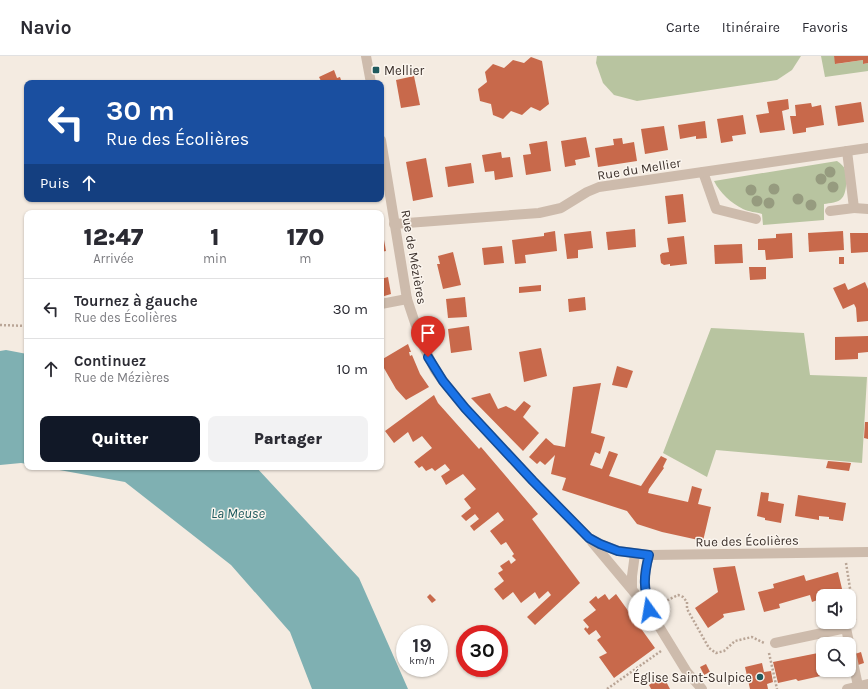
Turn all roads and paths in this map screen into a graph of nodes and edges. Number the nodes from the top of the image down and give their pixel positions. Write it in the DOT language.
graph roads {
  1 [pos="366,56"];
  2 [pos="370,80"];
  3 [pos="868,148"];
  4 [pos="847,151"];
  5 [pos="384,159"];
  6 [pos="703,172"];
  7 [pos="854,208"];
  8 [pos="868,209"];
  9 [pos="830,211"];
  10 [pos="756,218"];
  11 [pos="394,224"];
  12 [pos="407,299"];
  13 [pos="384,303"];
  14 [pos="0,325"];
  15 [pos="24,326"];
  16 [pos="589,538"];
  17 [pos="868,552"];
  18 [pos="630,553"];
  19 [pos="844,553"];
  20 [pos="649,555"];
  21 [pos="632,588"];
  22 [pos="850,589"];
  23 [pos="649,610"];
  24 [pos="841,629"];
  25 [pos="846,629"];
  26 [pos="670,644"];
  27 [pos="771,644"];
  28 [pos="863,685"];
  29 [pos="607,689"];
  30 [pos="702,689"];
  31 [pos="777,689"];
  32 [pos="847,689"];
  1 -- 2 [label="street"];
  3 -- 4 [label="street, Rue du Mellier"];
  4 -- 6 [label="street, Rue du Mellier"];
  4 -- 7 [label="street"];
  5 -- 11 [label="street, Rue de Mézières"];
  6 -- 10 [label="street"];
  6 -- 11 [label="street, Rue du Mellier"];
  7 -- 8 [label="street"];
  7 -- 9 [label="street"];
  11 -- 12 [label="street, Rue de Mézières"];
  12 -- 13 [label="street"];
  12 -- 16 [label="street, Rue de Mézières"];
  14 -- 15 [label="path"];
  16 -- 18 [label="street, Rue de Mézières"];
  16 -- 21 [label="street"];
  17 -- 19 [label="street, Rue des Écolières"];
  18 -- 20 [label="street, Rue des Écolières"];
  18 -- 21 [label="street"];
  19 -- 20 [label="street, Rue des Écolières"];
  19 -- 22 [label="path"];
  20 -- 23 [label="street"];
  21 -- 23 [label="street"];
  23 -- 26 [label="street"];
  23 -- 27 [label="path"];
  24 -- 27 [label="street"];
  25 -- 28 [label="street"];
  26 -- 29 [label="path"];
  26 -- 30 [label="street"];
  27 -- 31 [label="path"];
  28 -- 32 [label="street"];
}
